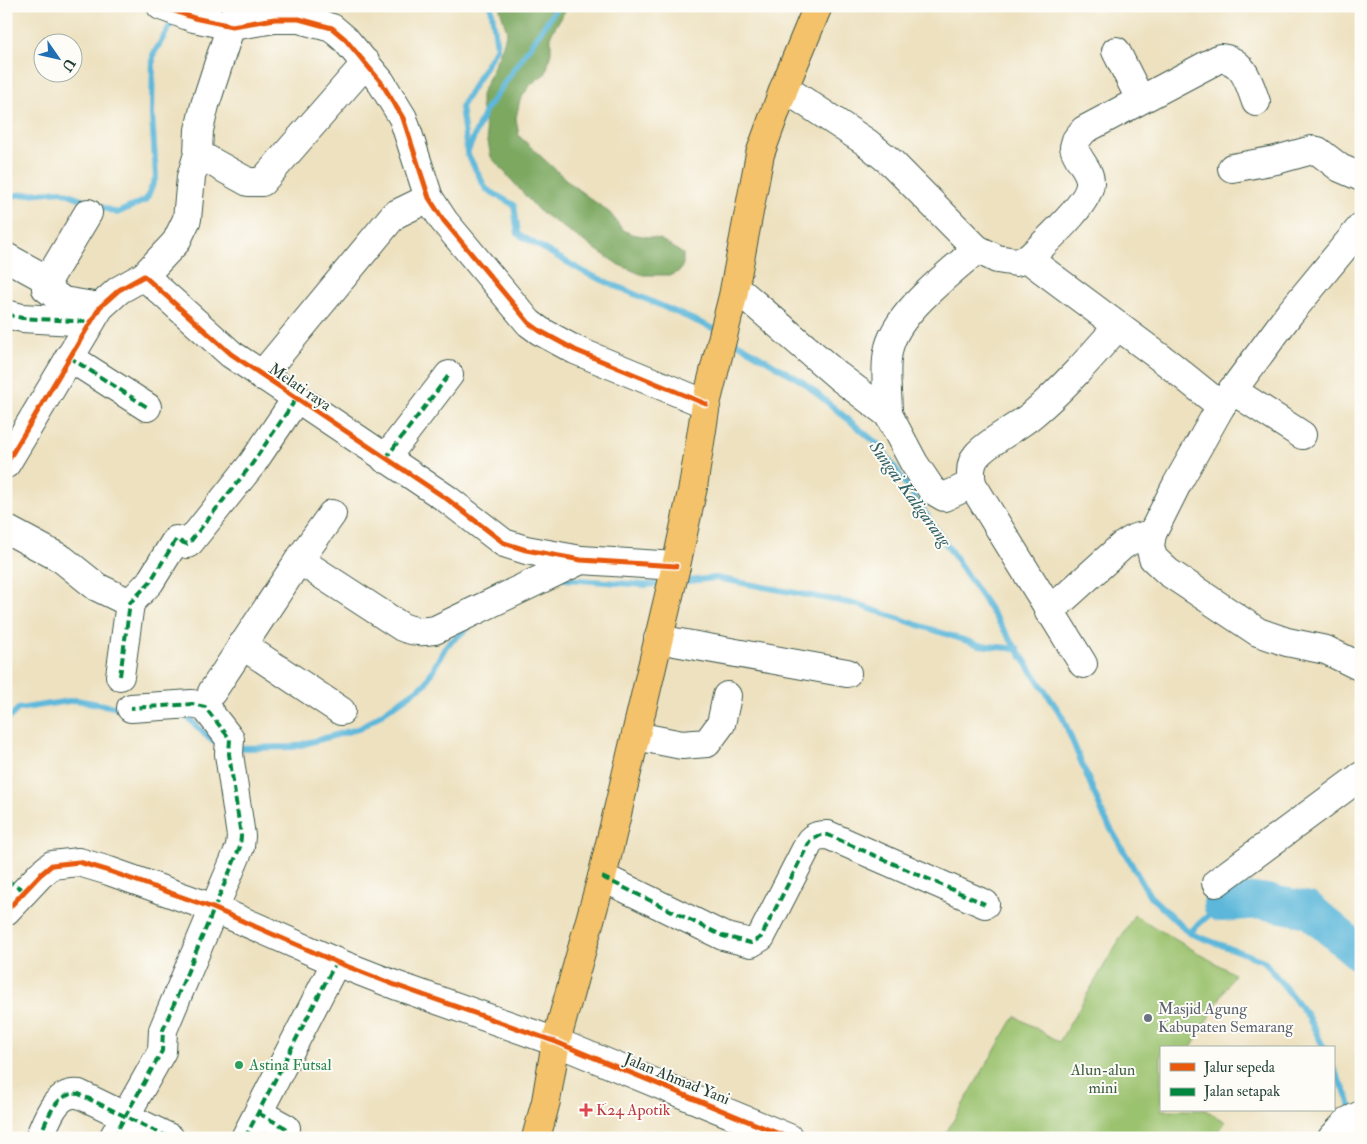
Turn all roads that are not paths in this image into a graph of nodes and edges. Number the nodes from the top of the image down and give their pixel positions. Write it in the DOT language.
graph roads {
  1 [pos="160,6"];
  2 [pos="818,6"];
  3 [pos="235,16"];
  4 [pos="1116,51"];
  5 [pos="366,63"];
  6 [pos="784,88"];
  7 [pos="1140,98"];
  8 [pos="1256,102"];
  9 [pos="198,154"];
  10 [pos="1232,168"];
  11 [pos="1361,176"];
  12 [pos="429,198"];
  13 [pos="88,213"];
  14 [pos="1361,228"];
  15 [pos="977,249"];
  16 [pos="6,257"];
  17 [pos="1028,259"];
  18 [pos="144,276"];
  19 [pos="48,280"];
  20 [pos="734,292"];
  21 [pos="6,314"];
  22 [pos="96,314"];
  23 [pos="1118,326"];
  24 [pos="68,357"];
  25 [pos="450,375"];
  26 [pos="261,376"];
  27 [pos="1226,398"];
  28 [pos="296,399"];
  29 [pos="706,404"];
  30 [pos="147,407"];
  31 [pos="888,414"];
  32 [pos="1302,436"];
  33 [pos="385,459"];
  34 [pos="6,464"];
  35 [pos="972,484"];
  36 [pos="332,514"];
  37 [pos="6,529"];
  38 [pos="1152,534"];
  39 [pos="299,560"];
  40 [pos="581,560"];
  41 [pos="673,578"];
  42 [pos="130,604"];
  43 [pos="1049,612"];
  44 [pos="658,639"];
  45 [pos="242,645"];
  46 [pos="1083,664"];
  47 [pos="1361,667"];
  48 [pos="847,673"];
  49 [pos="120,676"];
  50 [pos="212,692"];
  51 [pos="727,696"];
  52 [pos="131,708"];
  53 [pos="341,711"];
  54 [pos="636,736"];
  55 [pos="1361,776"];
  56 [pos="602,877"];
  57 [pos="1216,883"];
  58 [pos="15,885"];
  59 [pos="984,904"];
  60 [pos="214,908"];
  61 [pos="6,911"];
  62 [pos="336,962"];
  63 [pos="556,1042"];
  64 [pos="258,1113"];
  65 [pos="119,1127"];
  66 [pos="39,1138"];
  67 [pos="170,1138"];
  68 [pos="245,1138"];
  69 [pos="284,1138"];
  70 [pos="536,1138"];
  71 [pos="789,1138"];
  1 -- 3 [label="street"];
  2 -- 6 [label="main road"];
  3 -- 5 [label="street"];
  3 -- 9 [label="street"];
  4 -- 7 [label="street"];
  5 -- 9 [label="street"];
  5 -- 12 [label="street"];
  6 -- 15 [label="street"];
  6 -- 20 [label="main road"];
  7 -- 8 [label="street"];
  7 -- 17 [label="street"];
  9 -- 18 [label="street"];
  10 -- 11 [label="street"];
  12 -- 26 [label="street"];
  12 -- 29 [label="street"];
  13 -- 19 [label="street"];
  14 -- 27 [label="street"];
  15 -- 17 [label="street"];
  15 -- 31 [label="street"];
  16 -- 19 [label="street"];
  17 -- 23 [label="street"];
  18 -- 22 [label="street"];
  18 -- 26 [label="street, Melati raya"];
  19 -- 22 [label="street"];
  20 -- 29 [label="main road"];
  20 -- 31 [label="street"];
  21 -- 22 [label="street"];
  22 -- 24 [label="street"];
  23 -- 27 [label="street"];
  23 -- 35 [label="street"];
  24 -- 30 [label="street"];
  24 -- 34 [label="street"];
  25 -- 33 [label="street"];
  26 -- 28 [label="street, Melati raya"];
  27 -- 32 [label="street"];
  27 -- 38 [label="street"];
  28 -- 33 [label="street, Melati raya"];
  28 -- 42 [label="street"];
  29 -- 41 [label="main road"];
  31 -- 35 [label="street"];
  33 -- 40 [label="street, Melati raya"];
  35 -- 43 [label="street"];
  36 -- 39 [label="street"];
  37 -- 42 [label="street"];
  38 -- 43 [label="street"];
  38 -- 47 [label="street"];
  39 -- 40 [label="street"];
  39 -- 45 [label="street"];
  40 -- 41 [label="street, Melati raya"];
  41 -- 44 [label="main road"];
  42 -- 49 [label="street"];
  43 -- 46 [label="street"];
  44 -- 48 [label="street"];
  44 -- 54 [label="main road"];
  45 -- 50 [label="street"];
  45 -- 53 [label="street"];
  51 -- 54 [label="street"];
  52 -- 60 [label="street"];
  54 -- 56 [label="main road"];
  55 -- 57 [label="street"];
  56 -- 59 [label="street"];
  56 -- 63 [label="main road"];
  58 -- 60 [label="street, Jalan Ahmad Yani"];
  58 -- 61 [label="street, Jalan Ahmad Yani"];
  60 -- 62 [label="street, Jalan Ahmad Yani"];
  60 -- 65 [label="street"];
  62 -- 63 [label="street, Jalan Ahmad Yani"];
  62 -- 64 [label="street"];
  63 -- 70 [label="main road"];
  63 -- 71 [label="street, Jalan Ahmad Yani"];
  64 -- 68 [label="street"];
  64 -- 69 [label="street"];
  65 -- 66 [label="street"];
  65 -- 67 [label="street"];
}
